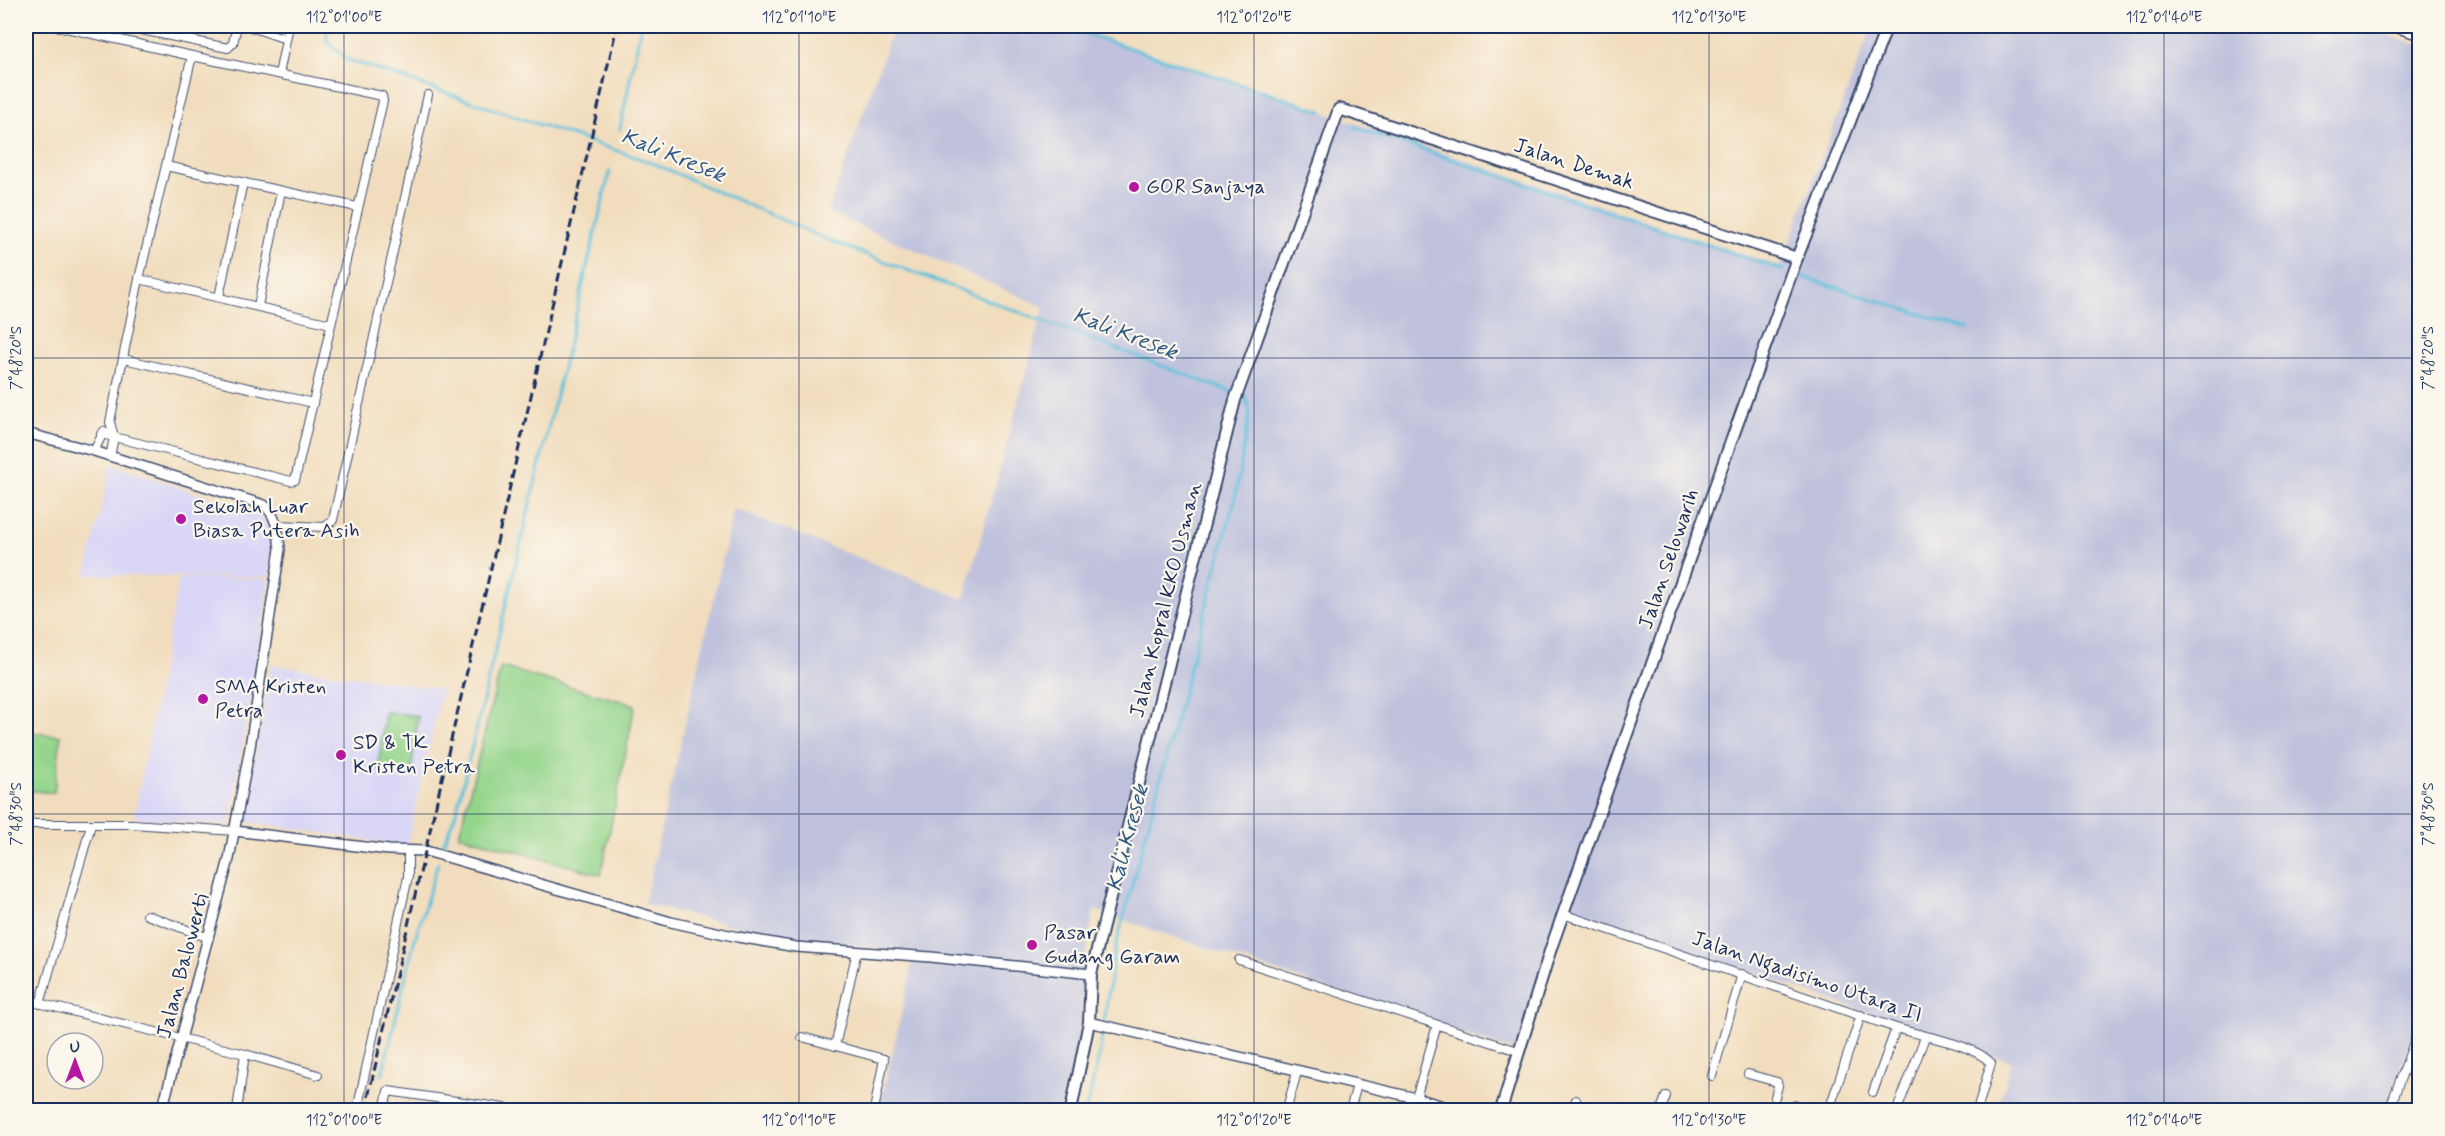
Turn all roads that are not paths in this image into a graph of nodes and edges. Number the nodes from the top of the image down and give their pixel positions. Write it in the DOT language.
graph roads {
  1 [pos="57,26"];
  2 [pos="122,26"];
  3 [pos="237,26"];
  4 [pos="248,26"];
  5 [pos="289,26"];
  6 [pos="1887,26"];
  7 [pos="2392,26"];
  8 [pos="2420,35"];
  9 [pos="286,39"];
  10 [pos="192,56"];
  11 [pos="279,74"];
  12 [pos="428,95"];
  13 [pos="1339,109"];
  14 [pos="166,166"];
  15 [pos="243,182"];
  16 [pos="281,191"];
  17 [pos="357,207"];
  18 [pos="1797,258"];
  19 [pos="140,279"];
  20 [pos="219,297"];
  21 [pos="258,306"];
  22 [pos="331,324"];
  23 [pos="124,359"];
  24 [pos="313,404"];
  25 [pos="110,422"];
  26 [pos="26,433"];
  27 [pos="101,434"];
  28 [pos="114,438"];
  29 [pos="94,452"];
  30 [pos="110,457"];
  31 [pos="277,525"];
  32 [pos="26,824"];
  33 [pos="92,825"];
  34 [pos="235,831"];
  35 [pos="408,851"];
  36 [pos="1563,914"];
  37 [pos="147,915"];
  38 [pos="209,938"];
  39 [pos="857,951"];
  40 [pos="1239,960"];
  41 [pos="1091,974"];
  42 [pos="1742,974"];
  43 [pos="26,1000"];
  44 [pos="40,1004"];
  45 [pos="1861,1016"];
  46 [pos="1092,1022"];
  47 [pos="1437,1025"];
  48 [pos="2420,1026"];
  49 [pos="1896,1028"];
  50 [pos="1925,1037"];
  51 [pos="802,1038"];
  52 [pos="182,1041"];
  53 [pos="835,1046"];
  54 [pos="1518,1051"];
  55 [pos="245,1054"];
  56 [pos="1297,1072"];
  57 [pos="1748,1074"];
  58 [pos="318,1075"];
  59 [pos="1712,1076"];
  60 [pos="1358,1085"];
  61 [pos="1873,1092"];
  62 [pos="1666,1096"];
  63 [pos="1775,1097"];
  64 [pos="1416,1098"];
  65 [pos="1576,1100"];
  66 [pos="1832,1101"];
  67 [pos="1287,1108"];
  68 [pos="162,1110"];
  69 [pos="237,1110"];
  70 [pos="357,1110"];
  71 [pos="384,1110"];
  72 [pos="519,1110"];
  73 [pos="874,1110"];
  74 [pos="1071,1110"];
  75 [pos="1350,1110"];
  76 [pos="1457,1110"];
  77 [pos="1501,1110"];
  78 [pos="1573,1110"];
  79 [pos="1661,1110"];
  80 [pos="1897,1110"];
  81 [pos="1977,1110"];
  82 [pos="2389,1110"];
  1 -- 10 [label="street"];
  2 -- 3 [label="street"];
  4 -- 9 [label="street"];
  5 -- 9 [label="street"];
  6 -- 18 [label="main road, Jalan Selowarih"];
  7 -- 8 [label="street"];
  9 -- 11 [label="street"];
  10 -- 11 [label="street"];
  10 -- 14 [label="street"];
  11 -- 17 [label="street"];
  12 -- 31 [label="street"];
  13 -- 18 [label="main road, Jalan Demak"];
  13 -- 41 [label="main road, Jalan Kopral KKO Usman"];
  14 -- 15 [label="street"];
  14 -- 19 [label="street"];
  15 -- 16 [label="street"];
  15 -- 20 [label="street"];
  16 -- 17 [label="street"];
  16 -- 21 [label="street"];
  17 -- 22 [label="street"];
  18 -- 36 [label="main road, Jalan Selowarih"];
  19 -- 20 [label="street"];
  19 -- 23 [label="street"];
  20 -- 21 [label="street"];
  21 -- 22 [label="street"];
  22 -- 24 [label="street"];
  23 -- 24 [label="street"];
  23 -- 25 [label="street"];
  24 -- 28 [label="street"];
  25 -- 27 [label="street"];
  25 -- 28 [label="street"];
  26 -- 29 [label="street"];
  27 -- 28 [label="street"];
  27 -- 29 [label="street"];
  28 -- 30 [label="street"];
  29 -- 30 [label="street"];
  30 -- 31 [label="street"];
  31 -- 34 [label="street, Jalan Balowerti"];
  32 -- 33 [label="street"];
  33 -- 34 [label="street"];
  33 -- 44 [label="street"];
  34 -- 35 [label="street"];
  34 -- 38 [label="street, Jalan Balowerti"];
  35 -- 39 [label="street"];
  35 -- 70 [label="street"];
  36 -- 42 [label="street, Jalan Ngadisimo Utara II"];
  36 -- 54 [label="main road, Jalan Selowarih"];
  37 -- 38 [label="street"];
  38 -- 52 [label="street, Jalan Balowerti"];
  39 -- 41 [label="street"];
  39 -- 53 [label="street"];
  40 -- 47 [label="street"];
  41 -- 46 [label="main road, Jalan Kopral KKO Usman"];
  42 -- 45 [label="street, Jalan Ngadisimo Utara II"];
  42 -- 59 [label="street"];
  43 -- 44 [label="street"];
  44 -- 52 [label="street"];
  45 -- 49 [label="street, Jalan Ngadisimo Utara II"];
  45 -- 66 [label="street"];
  46 -- 56 [label="street"];
  46 -- 74 [label="main road, Jalan Kopral KKO Usman"];
  47 -- 54 [label="street"];
  47 -- 64 [label="street"];
  48 -- 82 [label="street"];
  49 -- 50 [label="street, Jalan Ngadisimo Utara II"];
  49 -- 61 [label="street"];
  50 -- 80 [label="street"];
  50 -- 81 [label="street, Jalan Ngadisimo Utara II"];
  51 -- 53 [label="street"];
  52 -- 55 [label="street"];
  52 -- 68 [label="street, Jalan Balowerti"];
  53 -- 73 [label="street"];
  54 -- 77 [label="main road, Jalan Selowarih"];
  55 -- 58 [label="street"];
  55 -- 69 [label="street"];
  56 -- 60 [label="street"];
  56 -- 67 [label="street"];
  57 -- 63 [label="street"];
  60 -- 64 [label="street"];
  60 -- 75 [label="street"];
  62 -- 79 [label="street"];
  64 -- 76 [label="street"];
  65 -- 78 [label="street"];
  71 -- 72 [label="street"];
}
